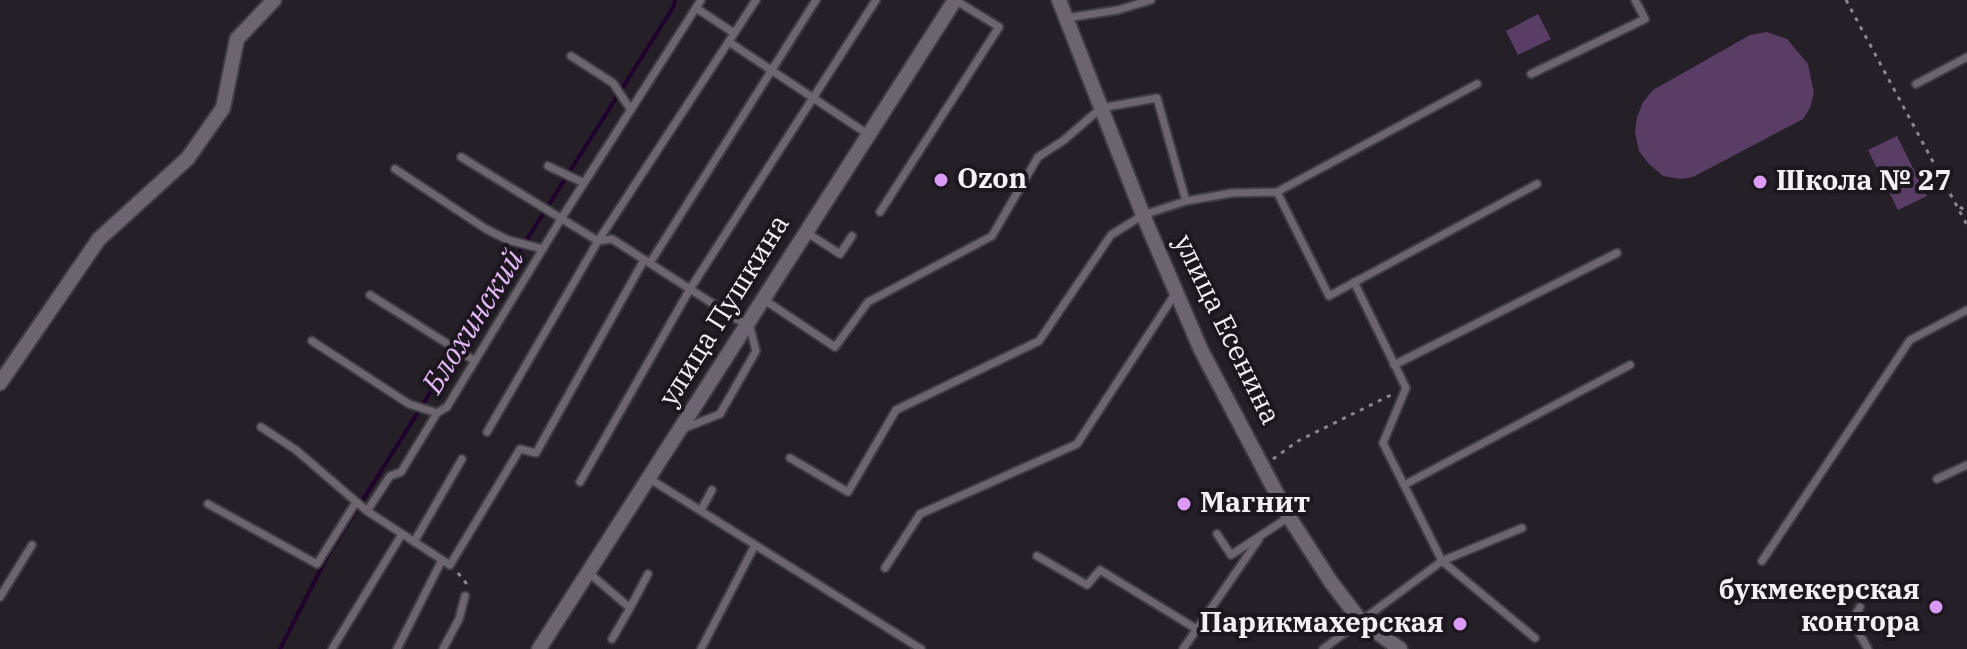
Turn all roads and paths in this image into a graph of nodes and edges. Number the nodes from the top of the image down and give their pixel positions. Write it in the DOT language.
graph roads {
  1 [pos="274,0"];
  2 [pos="701,0"];
  3 [pos="756,0"];
  4 [pos="816,0"];
  5 [pos="876,0"];
  6 [pos="955,0"];
  7 [pos="1059,0"];
  8 [pos="1151,0"];
  9 [pos="1635,0"];
  10 [pos="1846,0"];
  11 [pos="1143,2"];
  12 [pos="696,8"];
  13 [pos="1066,18"];
  14 [pos="734,33"];
  15 [pos="729,42"];
  16 [pos="571,56"];
  17 [pos="1967,57"];
  18 [pos="771,69"];
  19 [pos="1531,74"];
  20 [pos="1477,84"];
  21 [pos="1916,84"];
  22 [pos="813,97"];
  23 [pos="1101,108"];
  24 [pos="631,110"];
  25 [pos="869,135"];
  26 [pos="461,157"];
  27 [pos="548,166"];
  28 [pos="395,169"];
  29 [pos="581,181"];
  30 [pos="1537,184"];
  31 [pos="1277,192"];
  32 [pos="1186,201"];
  33 [pos="1956,205"];
  34 [pos="880,212"];
  35 [pos="1967,212"];
  36 [pos="1143,215"];
  37 [pos="557,217"];
  38 [pos="1967,225"];
  39 [pos="806,232"];
  40 [pos="852,236"];
  41 [pos="598,241"];
  42 [pos="543,249"];
  43 [pos="1617,253"];
  44 [pos="647,262"];
  45 [pos="1354,282"];
  46 [pos="690,289"];
  47 [pos="1175,294"];
  48 [pos="370,295"];
  49 [pos="763,299"];
  50 [pos="1967,310"];
  51 [pos="748,323"];
  52 [pos="312,341"];
  53 [pos="475,361"];
  54 [pos="1394,365"];
  55 [pos="1630,365"];
  56 [pos="0,383"];
  57 [pos="1406,388"];
  58 [pos="433,412"];
  59 [pos="261,427"];
  60 [pos="680,430"];
  61 [pos="487,432"];
  62 [pos="790,458"];
  63 [pos="462,459"];
  64 [pos="1263,465"];
  65 [pos="1967,465"];
  66 [pos="650,479"];
  67 [pos="1937,479"];
  68 [pos="580,482"];
  69 [pos="1404,485"];
  70 [pos="712,490"];
  71 [pos="353,500"];
  72 [pos="208,504"];
  73 [pos="701,510"];
  74 [pos="366,511"];
  75 [pos="1289,517"];
  76 [pos="1522,528"];
  77 [pos="402,534"];
  78 [pos="1217,534"];
  79 [pos="1259,539"];
  80 [pos="414,542"];
  81 [pos="32,545"];
  82 [pos="755,545"];
  83 [pos="1037,556"];
  84 [pos="1442,561"];
  85 [pos="1762,561"];
  86 [pos="446,562"];
  87 [pos="885,568"];
  88 [pos="589,573"];
  89 [pos="648,574"];
  90 [pos="465,596"];
  91 [pos="0,597"];
  92 [pos="1860,607"];
  93 [pos="630,608"];
  94 [pos="1360,620"];
  95 [pos="1198,630"];
  96 [pos="1535,638"];
  97 [pos="612,639"];
  98 [pos="332,649"];
  99 [pos="397,649"];
  100 [pos="443,649"];
  101 [pos="539,649"];
  102 [pos="701,649"];
  103 [pos="920,649"];
  104 [pos="1183,649"];
  105 [pos="1323,649"];
  106 [pos="1400,649"];
  107 [pos="1868,649"];
  1 -- 56 [label="street"];
  2 -- 12 [label="lane"];
  3 -- 14 [label="lane"];
  4 -- 18 [label="lane"];
  5 -- 22 [label="lane"];
  6 -- 25 [label="street, улица Пушкина"];
  6 -- 34 [label="lane"];
  7 -- 13 [label="street, улица Есенина"];
  8 -- 11 [label="lane"];
  9 -- 19 [label="lane"];
  10 -- 33 [label="path"];
  11 -- 13 [label="lane"];
  12 -- 14 [label="lane"];
  12 -- 24 [label="lane"];
  13 -- 23 [label="street, улица Есенина"];
  14 -- 15 [label="lane"];
  15 -- 18 [label="lane"];
  15 -- 41 [label="lane"];
  16 -- 24 [label="lane"];
  17 -- 21 [label="lane"];
  18 -- 22 [label="lane"];
  18 -- 44 [label="lane"];
  20 -- 31 [label="lane"];
  22 -- 25 [label="lane"];
  22 -- 46 [label="lane"];
  23 -- 32 [label="lane"];
  23 -- 36 [label="street, улица Есенина"];
  23 -- 49 [label="lane"];
  24 -- 29 [label="lane"];
  25 -- 39 [label="street, улица Пушкина"];
  26 -- 37 [label="lane"];
  27 -- 29 [label="lane"];
  28 -- 42 [label="lane"];
  29 -- 37 [label="lane"];
  30 -- 45 [label="lane"];
  31 -- 32 [label="lane"];
  31 -- 45 [label="lane"];
  32 -- 36 [label="lane"];
  33 -- 35 [label="path"];
  33 -- 38 [label="path"];
  36 -- 47 [label="street, улица Есенина"];
  36 -- 62 [label="lane"];
  37 -- 41 [label="lane"];
  37 -- 42 [label="lane"];
  39 -- 40 [label="lane"];
  39 -- 49 [label="street, улица Пушкина"];
  41 -- 44 [label="lane"];
  41 -- 61 [label="lane"];
  42 -- 53 [label="lane"];
  43 -- 54 [label="lane"];
  44 -- 46 [label="lane"];
  44 -- 86 [label="lane"];
  45 -- 54 [label="lane"];
  46 -- 51 [label="lane"];
  46 -- 68 [label="lane"];
  47 -- 64 [label="street, улица Есенина"];
  47 -- 87 [label="lane"];
  48 -- 53 [label="lane"];
  49 -- 51 [label="street, улица Пушкина"];
  50 -- 85 [label="lane"];
  51 -- 60 [label="street, улица Пушкина"];
  51 -- 60 [label="lane"];
  52 -- 58 [label="lane"];
  53 -- 58 [label="lane"];
  54 -- 57 [label="lane"];
  55 -- 69 [label="lane"];
  57 -- 64 [label="path"];
  57 -- 69 [label="lane"];
  58 -- 74 [label="lane"];
  59 -- 71 [label="lane"];
  60 -- 66 [label="street, улица Пушкина"];
  63 -- 80 [label="lane"];
  64 -- 75 [label="street, улица Есенина"];
  65 -- 67 [label="lane"];
  66 -- 73 [label="lane"];
  66 -- 88 [label="street, улица Пушкина"];
  69 -- 84 [label="lane"];
  70 -- 73 [label="lane"];
  71 -- 72 [label="lane"];
  71 -- 74 [label="lane"];
  73 -- 82 [label="lane"];
  74 -- 77 [label="lane"];
  75 -- 79 [label="lane"];
  75 -- 94 [label="street, улица Есенина"];
  76 -- 84 [label="lane"];
  77 -- 80 [label="lane"];
  77 -- 98 [label="lane"];
  78 -- 79 [label="lane"];
  79 -- 95 [label="lane"];
  80 -- 86 [label="lane"];
  81 -- 91 [label="lane"];
  82 -- 102 [label="lane"];
  82 -- 103 [label="lane"];
  83 -- 95 [label="lane"];
  84 -- 94 [label="lane"];
  84 -- 96 [label="lane"];
  86 -- 90 [label="path"];
  86 -- 99 [label="lane"];
  88 -- 93 [label="lane"];
  88 -- 101 [label="street, улица Пушкина"];
  89 -- 93 [label="lane"];
  90 -- 100 [label="lane"];
  92 -- 107 [label="lane"];
  93 -- 97 [label="lane"];
  94 -- 105 [label="lane"];
  94 -- 106 [label="street, улица Есенина"];
  95 -- 104 [label="lane"];
}
